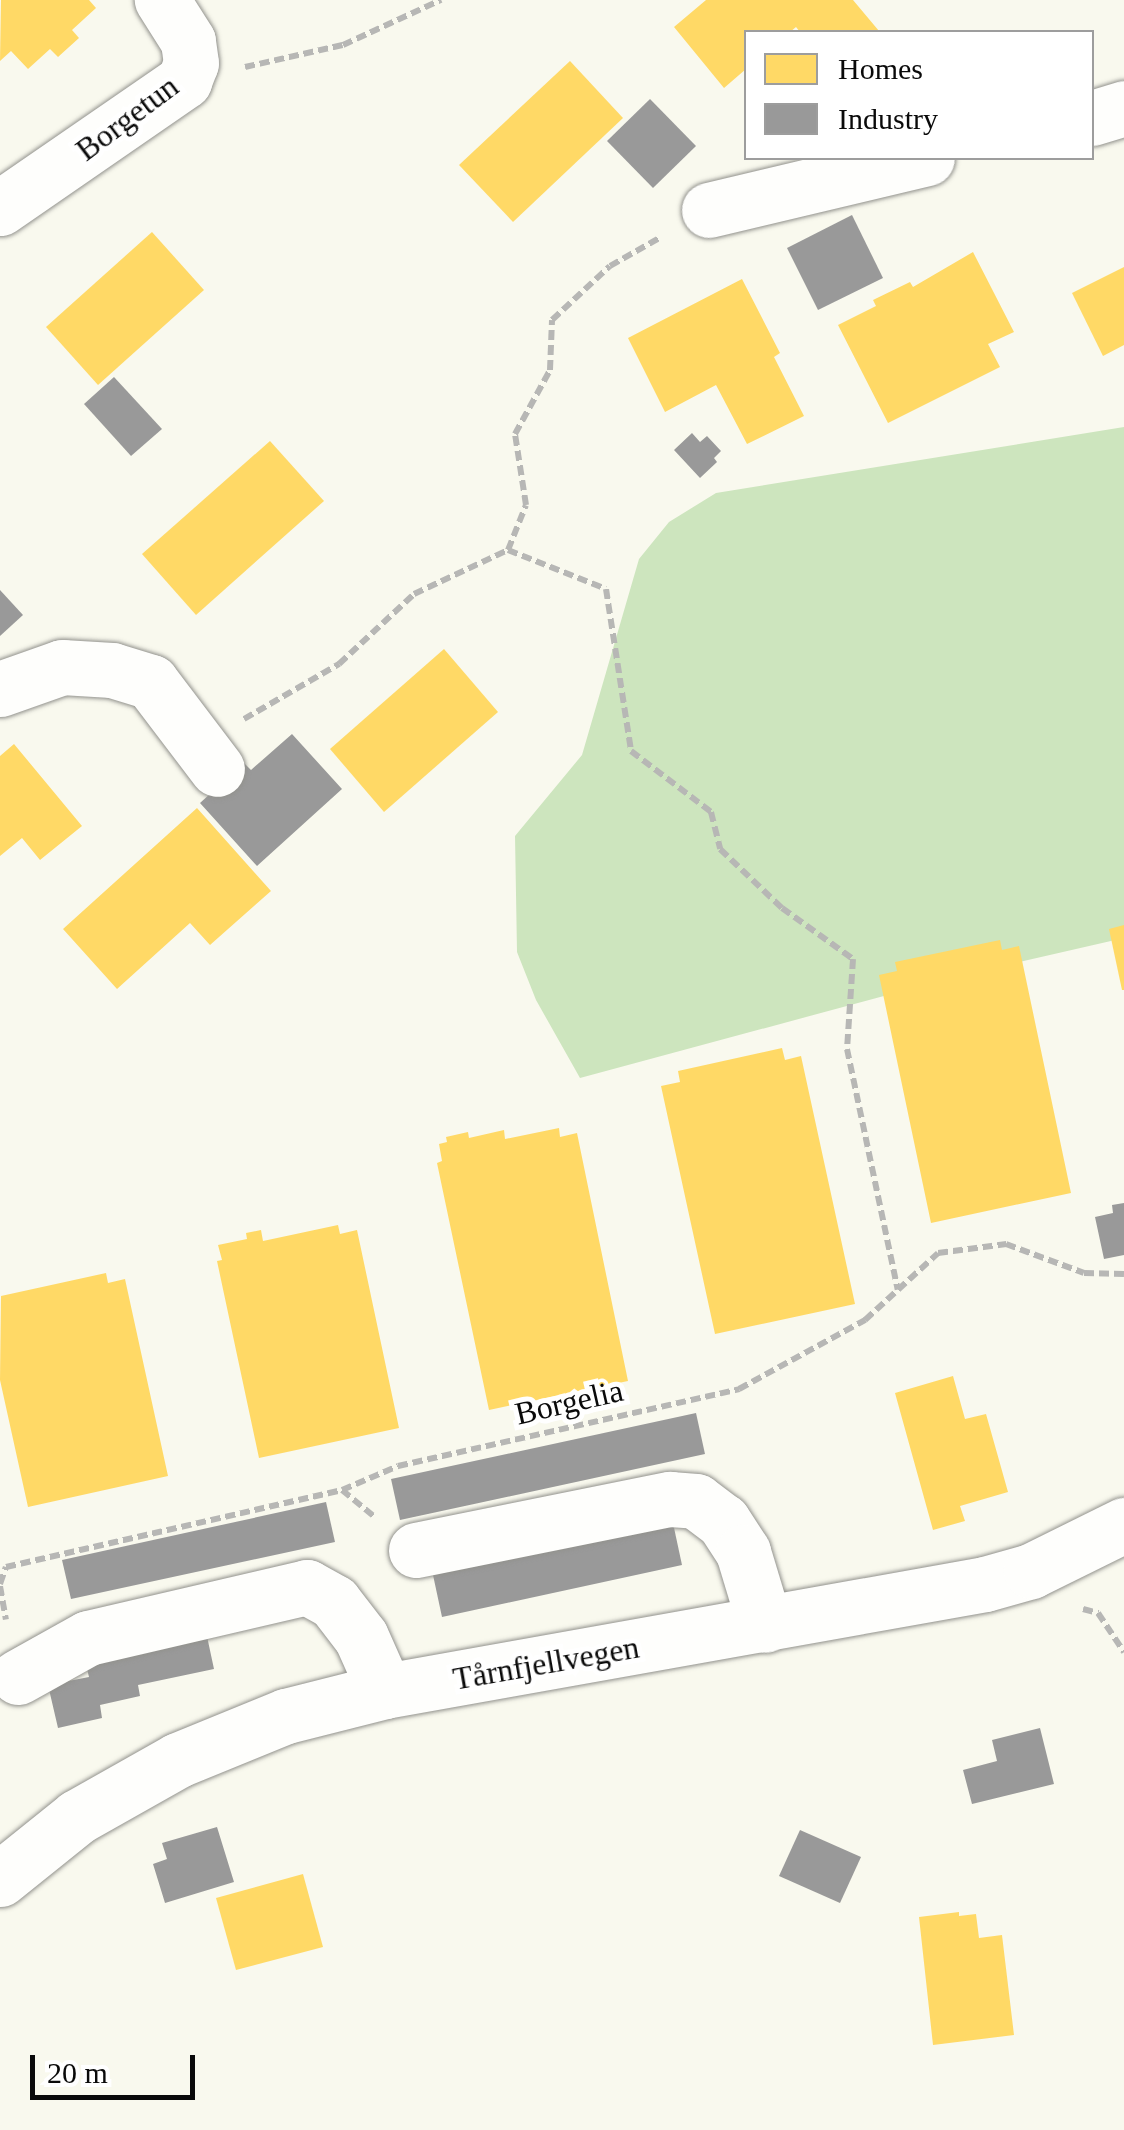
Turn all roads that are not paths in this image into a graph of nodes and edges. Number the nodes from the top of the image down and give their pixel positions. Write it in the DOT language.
graph roads {
  1 [pos="162,0"];
  2 [pos="1124,108"];
  3 [pos="1094,117"];
  4 [pos="918,160"];
  5 [pos="0,208"];
  6 [pos="710,210"];
  7 [pos="0,688"];
  8 [pos="208,756"];
  9 [pos="1124,1525"];
  10 [pos="416,1550"];
  11 [pos="765,1626"];
  12 [pos="18,1677"];
  13 [pos="386,1691"];
  14 [pos="0,1879"];
  1 -- 5 [label="street, Borgetun"];
  2 -- 3 [label="street"];
  4 -- 6 [label="street"];
  7 -- 8 [label="street"];
  9 -- 11 [label="street, Tårnfjellvegen"];
  10 -- 11 [label="street"];
  11 -- 13 [label="street, Tårnfjellvegen"];
  12 -- 13 [label="street"];
  13 -- 14 [label="street, Tårnfjellvegen"];
}
